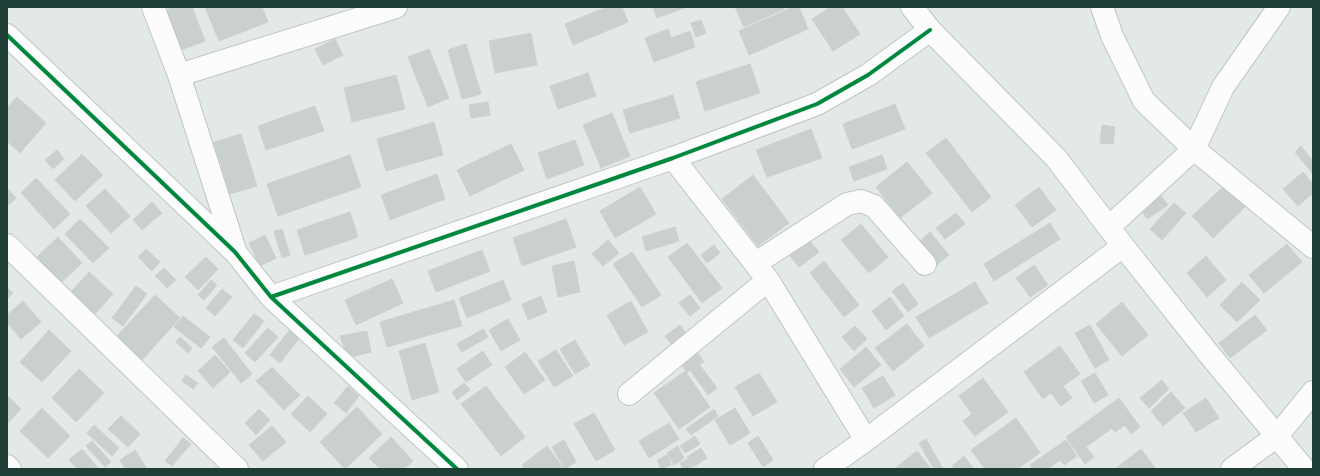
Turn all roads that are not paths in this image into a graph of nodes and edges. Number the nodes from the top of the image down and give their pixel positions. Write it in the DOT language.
graph roads {
  1 [pos="153,7"];
  2 [pos="396,7"];
  3 [pos="912,7"];
  4 [pos="1102,7"];
  5 [pos="1279,7"];
  6 [pos="930,30"];
  7 [pos="10,44"];
  8 [pos="179,74"];
  9 [pos="1194,149"];
  10 [pos="673,158"];
  11 [pos="1109,227"];
  12 [pos="7,245"];
  13 [pos="1123,246"];
  14 [pos="1313,247"];
  15 [pos="235,252"];
  16 [pos="925,264"];
  17 [pos="762,271"];
  18 [pos="271,297"];
  19 [pos="1313,392"];
  20 [pos="629,394"];
  21 [pos="1277,436"];
  22 [pos="866,440"];
  23 [pos="7,466"];
  24 [pos="10,469"];
  25 [pos="237,469"];
  26 [pos="457,469"];
  27 [pos="825,469"];
  28 [pos="1232,469"];
  29 [pos="1304,469"];
  1 -- 8 [label="street"];
  2 -- 8 [label="street"];
  3 -- 6 [label="street"];
  4 -- 9 [label="street"];
  5 -- 9 [label="street"];
  6 -- 10 [label="street"];
  6 -- 11 [label="street"];
  7 -- 15 [label="street"];
  8 -- 15 [label="street"];
  9 -- 11 [label="street"];
  9 -- 14 [label="street"];
  10 -- 17 [label="street"];
  10 -- 18 [label="street"];
  11 -- 13 [label="street"];
  12 -- 25 [label="street"];
  13 -- 21 [label="street"];
  13 -- 22 [label="street"];
  15 -- 18 [label="street"];
  16 -- 17 [label="street"];
  17 -- 20 [label="street"];
  17 -- 22 [label="street"];
  18 -- 26 [label="street"];
  19 -- 21 [label="street"];
  21 -- 28 [label="street"];
  21 -- 29 [label="street"];
  22 -- 27 [label="street"];
  23 -- 24 [label="street"];
}
